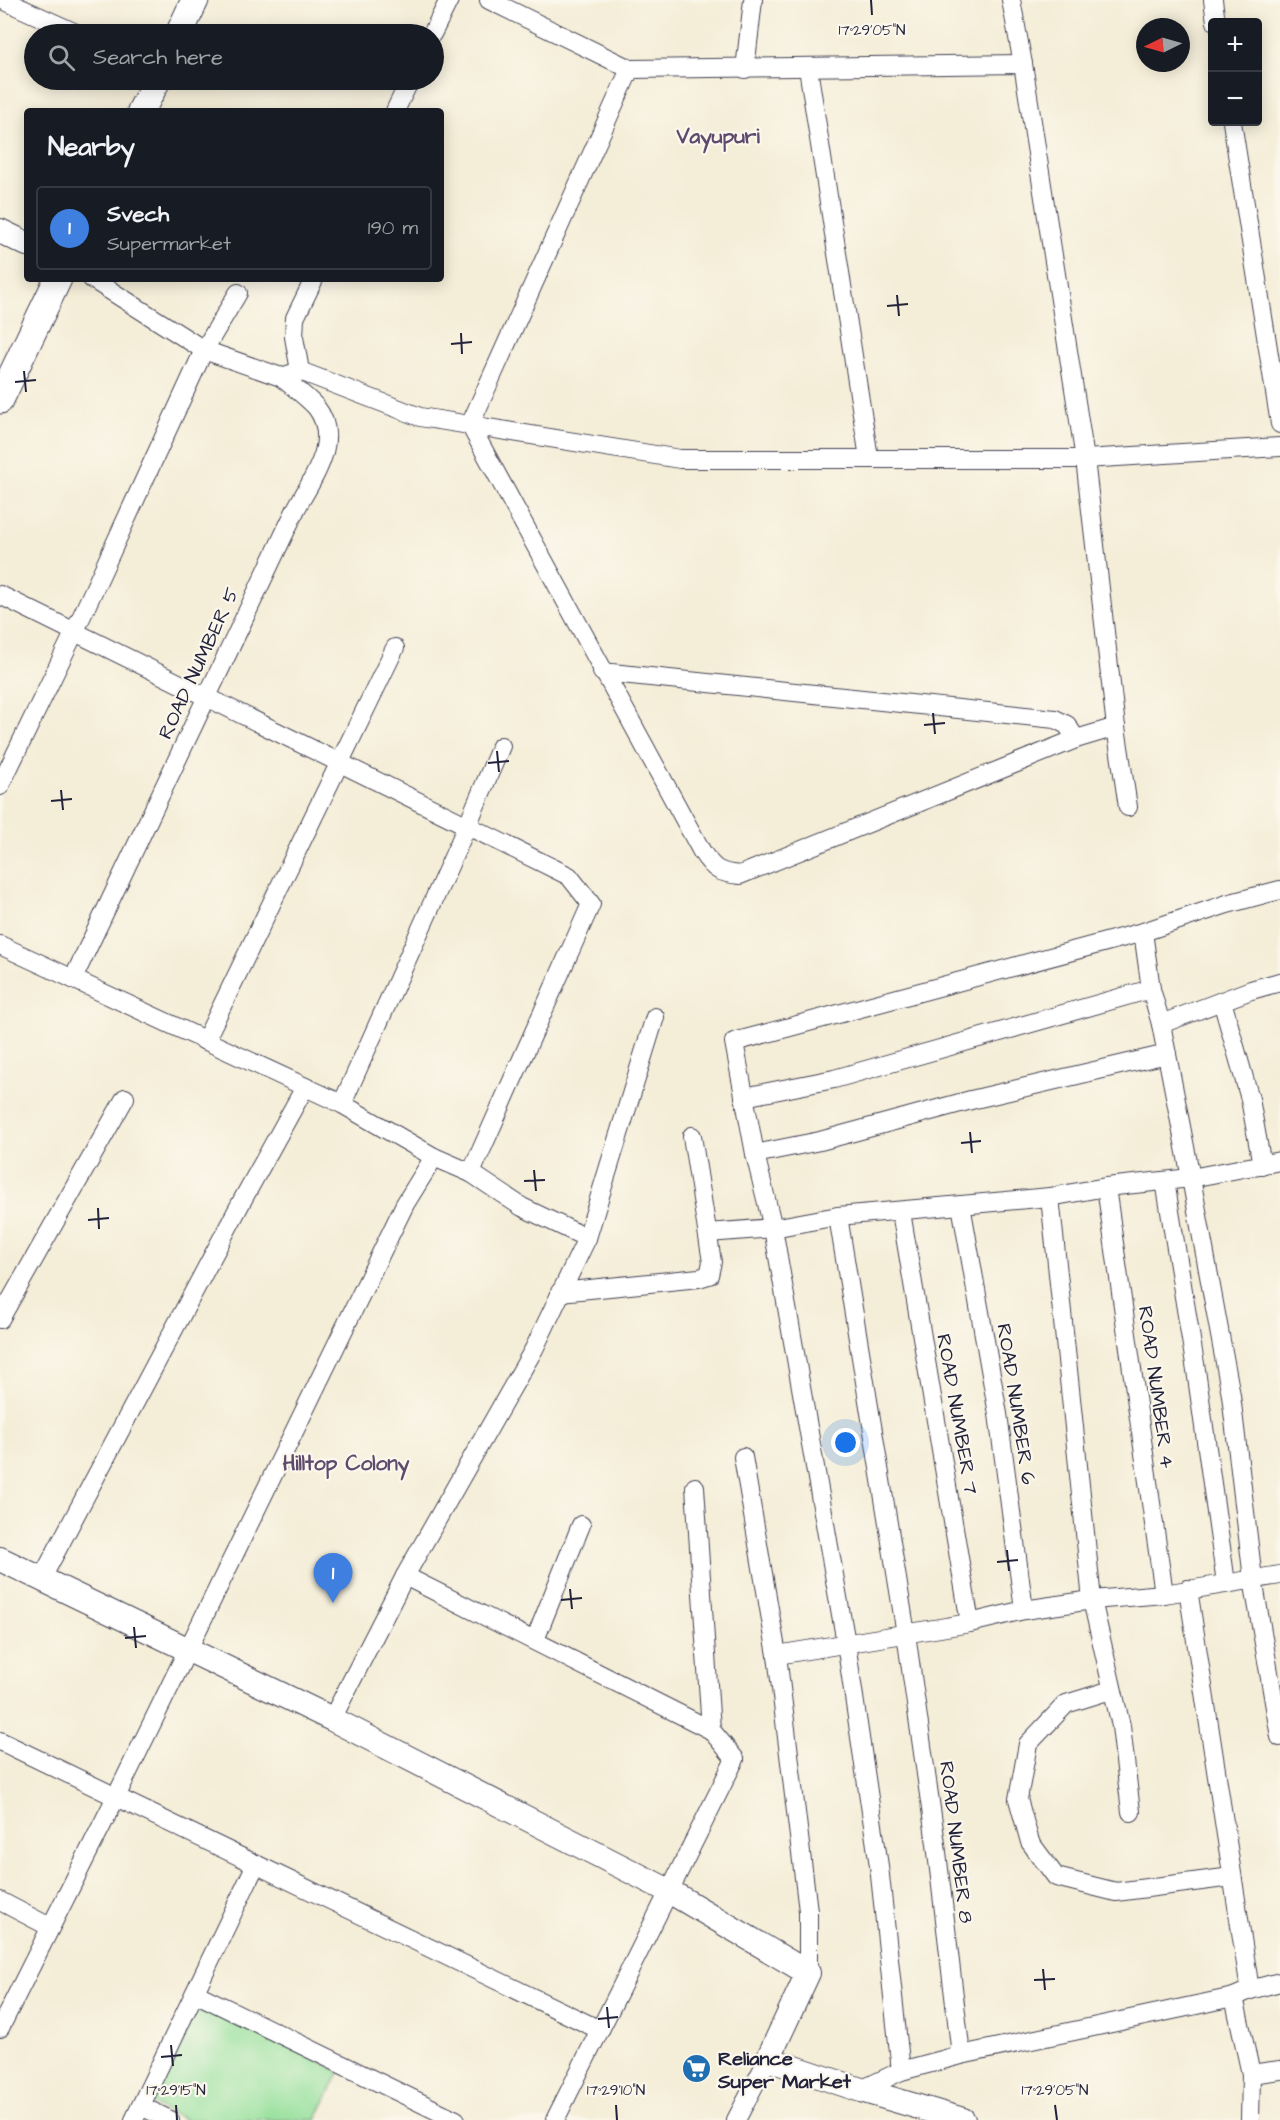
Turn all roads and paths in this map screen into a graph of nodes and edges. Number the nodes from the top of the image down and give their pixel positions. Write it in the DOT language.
graph roads {
  1 [pos="3,0"];
  2 [pos="195,0"];
  3 [pos="449,0"];
  4 [pos="489,0"];
  5 [pos="753,0"];
  6 [pos="1011,0"];
  7 [pos="1213,0"];
  8 [pos="1215,18"];
  9 [pos="56,24"];
  10 [pos="184,24"];
  11 [pos="437,24"];
  12 [pos="1023,64"];
  13 [pos="808,68"];
  14 [pos="630,69"];
  15 [pos="746,69"];
  16 [pos="152,90"];
  17 [pos="405,90"];
  18 [pos="143,108"];
  19 [pos="396,108"];
  20 [pos="1233,126"];
  21 [pos="0,231"];
  22 [pos="24,243"];
  23 [pos="57,282"];
  24 [pos="97,282"];
  25 [pos="313,282"];
  26 [pos="238,293"];
  27 [pos="204,350"];
  28 [pos="300,371"];
  29 [pos="281,376"];
  30 [pos="0,400"];
  31 [pos="1280,424"];
  32 [pos="470,425"];
  33 [pos="1280,447"];
  34 [pos="869,458"];
  35 [pos="1085,459"];
  36 [pos="0,595"];
  37 [pos="74,633"];
  38 [pos="395,648"];
  39 [pos="602,672"];
  40 [pos="207,698"];
  41 [pos="1116,728"];
  42 [pos="1076,739"];
  43 [pos="501,746"];
  44 [pos="339,763"];
  45 [pos="0,786"];
  46 [pos="1128,807"];
  47 [pos="467,826"];
  48 [pos="1280,890"];
  49 [pos="1143,932"];
  50 [pos="0,945"];
  51 [pos="74,979"];
  52 [pos="1280,982"];
  53 [pos="1151,989"];
  54 [pos="1222,1001"];
  55 [pos="655,1017"];
  56 [pos="1161,1024"];
  57 [pos="205,1041"];
  58 [pos="1167,1054"];
  59 [pos="305,1087"];
  60 [pos="744,1097"];
  61 [pos="125,1098"];
  62 [pos="342,1104"];
  63 [pos="692,1136"];
  64 [pos="755,1154"];
  65 [pos="434,1157"];
  66 [pos="1271,1163"];
  67 [pos="471,1173"];
  68 [pos="1191,1178"];
  69 [pos="1165,1180"];
  70 [pos="1106,1186"];
  71 [pos="1050,1197"];
  72 [pos="961,1205"];
  73 [pos="901,1212"];
  74 [pos="838,1216"];
  75 [pos="773,1228"];
  76 [pos="708,1233"];
  77 [pos="587,1238"];
  78 [pos="560,1292"];
  79 [pos="0,1319"];
  80 [pos="743,1457"];
  81 [pos="695,1487"];
  82 [pos="581,1525"];
  83 [pos="0,1559"];
  84 [pos="1280,1575"];
  85 [pos="405,1576"];
  86 [pos="42,1578"];
  87 [pos="1253,1579"];
  88 [pos="1226,1583"];
  89 [pos="1188,1589"];
  90 [pos="1164,1594"];
  91 [pos="1092,1600"];
  92 [pos="1024,1610"];
  93 [pos="970,1623"];
  94 [pos="906,1634"];
  95 [pos="535,1640"];
  96 [pos="846,1643"];
  97 [pos="187,1649"];
  98 [pos="777,1655"];
  99 [pos="1111,1690"];
  100 [pos="332,1719"];
  101 [pos="711,1730"];
  102 [pos="1280,1737"];
  103 [pos="0,1741"];
  104 [pos="116,1797"];
  105 [pos="1131,1812"];
  106 [pos="256,1864"];
  107 [pos="1232,1877"];
  108 [pos="669,1891"];
  109 [pos="0,1901"];
  110 [pos="50,1927"];
  111 [pos="808,1973"];
  112 [pos="1280,1982"];
  113 [pos="195,1993"];
  114 [pos="1242,1994"];
  115 [pos="0,2028"];
  116 [pos="600,2030"];
  117 [pos="961,2055"];
  118 [pos="768,2059"];
  119 [pos="1280,2070"];
  120 [pos="901,2071"];
  121 [pos="1251,2074"];
  122 [pos="861,2090"];
  123 [pos="137,2113"];
  124 [pos="170,2120"];
  125 [pos="456,2120"];
  126 [pos="555,2120"];
  127 [pos="736,2120"];
  128 [pos="963,2120"];
  129 [pos="1250,2120"];
  1 -- 9 [label="street"];
  2 -- 10 [label="main road"];
  3 -- 11 [label="street"];
  4 -- 14 [label="street"];
  5 -- 15 [label="street"];
  6 -- 12 [label="street"];
  7 -- 8 [label="street"];
  12 -- 13 [label="street"];
  12 -- 35 [label="street"];
  13 -- 15 [label="street"];
  13 -- 34 [label="street"];
  14 -- 15 [label="street"];
  14 -- 32 [label="street"];
  16 -- 18 [label="main road"];
  17 -- 19 [label="street"];
  20 -- 31 [label="street"];
  21 -- 22 [label="street"];
  23 -- 30 [label="main road"];
  24 -- 27 [label="street"];
  25 -- 28 [label="street"];
  26 -- 27 [label="street"];
  27 -- 29 [label="street"];
  27 -- 37 [label="street"];
  28 -- 29 [label="street"];
  28 -- 32 [label="street"];
  29 -- 40 [label="street, ROAD NUMBER 5"];
  32 -- 34 [label="street"];
  32 -- 39 [label="street"];
  33 -- 35 [label="street"];
  34 -- 35 [label="street"];
  35 -- 41 [label="street"];
  36 -- 37 [label="street"];
  37 -- 40 [label="street"];
  37 -- 45 [label="street"];
  38 -- 44 [label="street"];
  39 -- 42 [label="street"];
  39 -- 42 [label="street"];
  40 -- 44 [label="street"];
  40 -- 51 [label="street, ROAD NUMBER 5"];
  41 -- 42 [label="street"];
  41 -- 46 [label="street"];
  43 -- 47 [label="street"];
  44 -- 47 [label="street"];
  44 -- 57 [label="street"];
  47 -- 62 [label="street"];
  47 -- 67 [label="street"];
  48 -- 49 [label="street"];
  49 -- 53 [label="street"];
  49 -- 60 [label="street"];
  50 -- 51 [label="street"];
  51 -- 57 [label="street"];
  52 -- 54 [label="street"];
  53 -- 56 [label="street"];
  53 -- 60 [label="street"];
  54 -- 56 [label="street"];
  54 -- 66 [label="street"];
  55 -- 77 [label="street"];
  56 -- 58 [label="street"];
  57 -- 59 [label="street"];
  58 -- 64 [label="street"];
  58 -- 68 [label="street"];
  59 -- 62 [label="street"];
  59 -- 86 [label="street"];
  60 -- 64 [label="street"];
  61 -- 79 [label="street"];
  62 -- 65 [label="street"];
  63 -- 76 [label="street"];
  64 -- 75 [label="street"];
  65 -- 67 [label="street"];
  65 -- 97 [label="street"];
  66 -- 68 [label="street"];
  67 -- 77 [label="street"];
  68 -- 69 [label="street"];
  68 -- 87 [label="street"];
  69 -- 70 [label="street"];
  69 -- 88 [label="street"];
  70 -- 71 [label="street"];
  70 -- 90 [label="street, ROAD NUMBER 4"];
  71 -- 72 [label="street"];
  71 -- 91 [label="street"];
  72 -- 73 [label="street"];
  72 -- 92 [label="street, ROAD NUMBER 6"];
  73 -- 74 [label="street"];
  73 -- 93 [label="street, ROAD NUMBER 7"];
  74 -- 75 [label="street"];
  74 -- 94 [label="street, ROAD NUMBER 8"];
  75 -- 76 [label="street"];
  75 -- 96 [label="street"];
  76 -- 78 [label="street"];
  77 -- 78 [label="street"];
  78 -- 85 [label="street"];
  80 -- 98 [label="street"];
  81 -- 101 [label="street"];
  82 -- 95 [label="street"];
  83 -- 86 [label="street"];
  84 -- 87 [label="street"];
  85 -- 95 [label="street"];
  85 -- 100 [label="street"];
  86 -- 97 [label="street"];
  87 -- 88 [label="street"];
  87 -- 102 [label="street"];
  88 -- 89 [label="street"];
  89 -- 90 [label="street"];
  89 -- 107 [label="street"];
  90 -- 91 [label="street"];
  91 -- 92 [label="street"];
  91 -- 99 [label="street"];
  92 -- 93 [label="street"];
  93 -- 94 [label="street"];
  94 -- 96 [label="street"];
  94 -- 117 [label="street, ROAD NUMBER 8"];
  95 -- 101 [label="street"];
  96 -- 98 [label="street"];
  96 -- 120 [label="street"];
  97 -- 100 [label="street"];
  97 -- 104 [label="street"];
  98 -- 111 [label="street"];
  99 -- 105 [label="street"];
  99 -- 107 [label="street"];
  100 -- 108 [label="street"];
  101 -- 108 [label="street"];
  103 -- 104 [label="street"];
  104 -- 106 [label="street"];
  104 -- 110 [label="street"];
  106 -- 113 [label="street"];
  106 -- 116 [label="street"];
  107 -- 114 [label="street"];
  108 -- 111 [label="street"];
  108 -- 116 [label="street"];
  109 -- 110 [label="street"];
  110 -- 115 [label="street"];
  111 -- 118 [label="street"];
  112 -- 114 [label="street"];
  113 -- 123 [label="street"];
  113 -- 125 [label="street"];
  114 -- 117 [label="street"];
  114 -- 121 [label="street"];
  116 -- 126 [label="street"];
  117 -- 120 [label="street"];
  118 -- 122 [label="street"];
  118 -- 127 [label="street"];
  119 -- 121 [label="street"];
  120 -- 122 [label="street"];
  121 -- 129 [label="street"];
  122 -- 128 [label="street"];
  123 -- 124 [label="street"];
}
